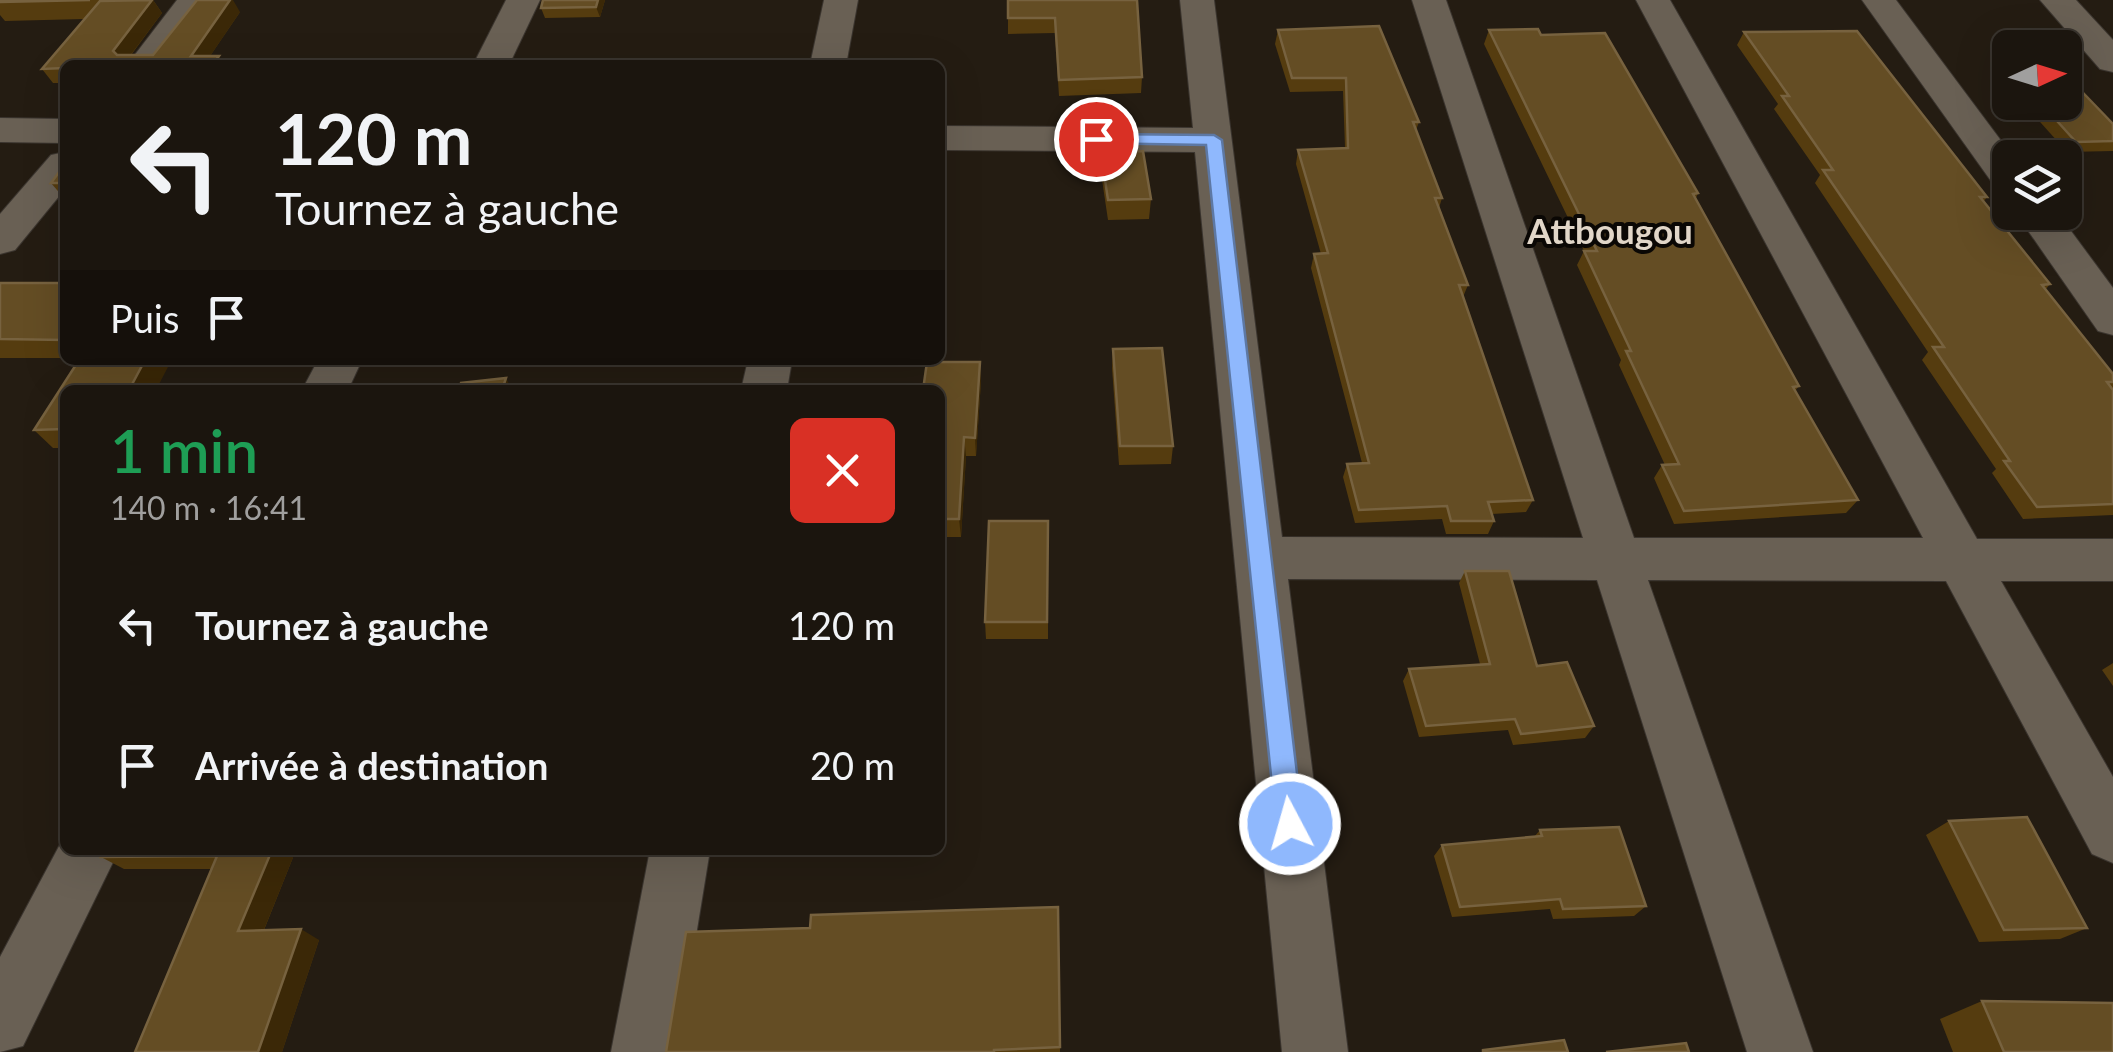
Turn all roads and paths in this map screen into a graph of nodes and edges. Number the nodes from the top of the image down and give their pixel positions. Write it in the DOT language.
graph roads {
  1 [pos="195,0"];
  2 [pos="523,0"];
  3 [pos="841,0"];
  4 [pos="1197,0"];
  5 [pos="1428,0"];
  6 [pos="1653,0"];
  7 [pos="1879,0"];
  8 [pos="2057,0"];
  9 [pos="149,60"];
  10 [pos="493,60"];
  11 [pos="829,60"];
  12 [pos="2113,61"];
  13 [pos="0,130"];
  14 [pos="60,130"];
  15 [pos="945,138"];
  16 [pos="1214,140"];
  17 [pos="1992,154"];
  18 [pos="60,170"];
  19 [pos="2047,230"];
  20 [pos="0,240"];
  21 [pos="2113,320"];
  22 [pos="1260,558"];
  23 [pos="1616,559"];
  24 [pos="1962,560"];
  25 [pos="2113,560"];
  26 [pos="2113,834"];
  27 [pos="86,855"];
  28 [pos="679,855"];
  29 [pos="0,1024"];
  30 [pos="644,1052"];
  31 [pos="1314,1052"];
  32 [pos="1780,1052"];
  1 -- 9 [label="street"];
  2 -- 10 [label="street"];
  3 -- 11 [label="street"];
  4 -- 16 [label="street"];
  5 -- 23 [label="street"];
  6 -- 24 [label="street"];
  7 -- 17 [label="street"];
  8 -- 12 [label="street"];
  13 -- 14 [label="street"];
  15 -- 16 [label="street"];
  16 -- 22 [label="street"];
  18 -- 20 [label="street"];
  19 -- 21 [label="street"];
  22 -- 23 [label="street"];
  22 -- 31 [label="street"];
  23 -- 24 [label="street"];
  23 -- 32 [label="street"];
  24 -- 25 [label="street"];
  24 -- 26 [label="street"];
  27 -- 29 [label="street"];
  28 -- 30 [label="street"];
}
